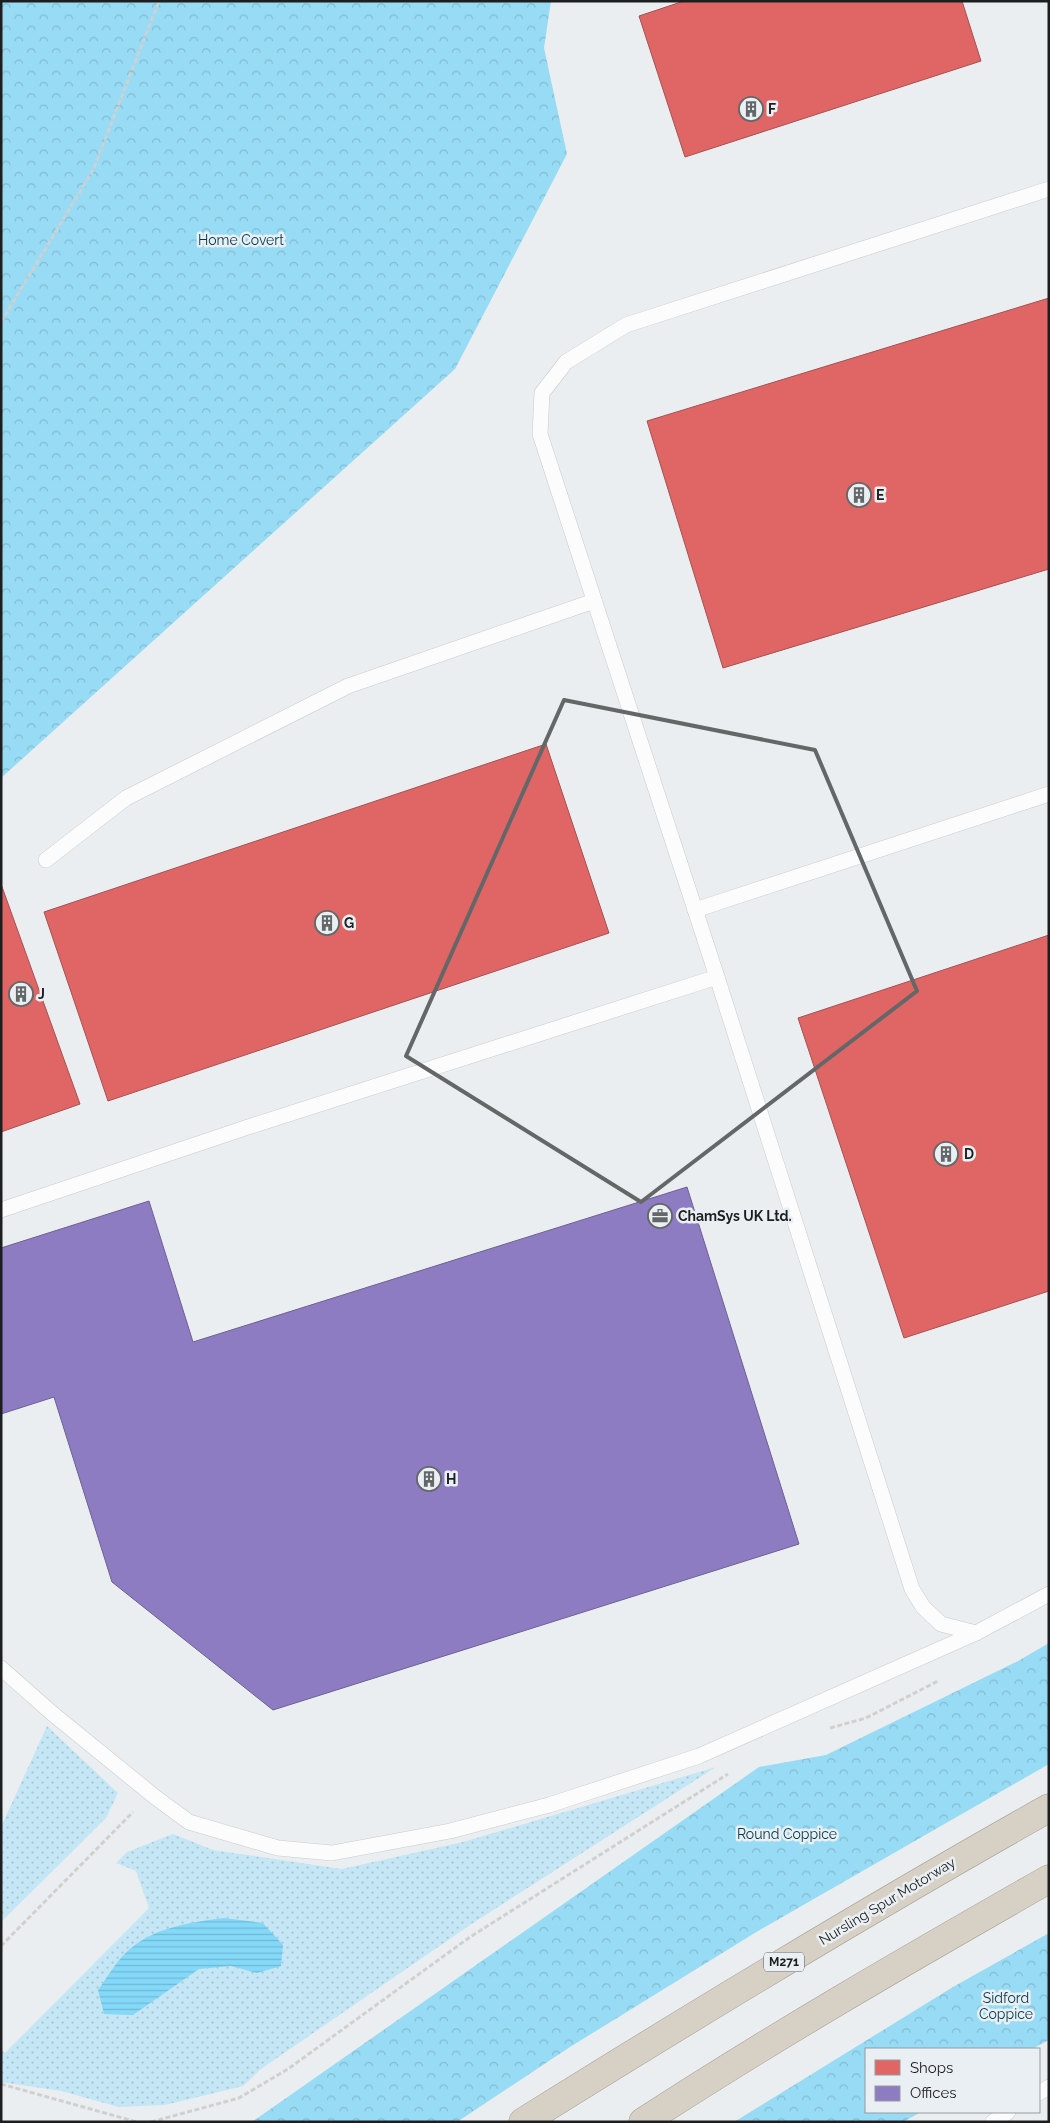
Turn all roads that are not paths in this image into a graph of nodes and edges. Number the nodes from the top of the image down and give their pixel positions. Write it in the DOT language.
graph roads {
  1 [pos="1049,189"];
  2 [pos="594,601"];
  3 [pos="1049,794"];
  4 [pos="46,860"];
  5 [pos="695,910"];
  6 [pos="716,977"];
  7 [pos="1,1210"];
  8 [pos="1049,1594"];
  9 [pos="976,1633"];
  10 [pos="1,1668"];
  11 [pos="1049,1808"];
  12 [pos="1049,1879"];
  13 [pos="1006,2113"];
  14 [pos="523,2122"];
  15 [pos="643,2122"];
  16 [pos="993,2122"];
  1 -- 2 [label="lane"];
  2 -- 4 [label="lane"];
  2 -- 5 [label="lane"];
  3 -- 5 [label="lane"];
  5 -- 6 [label="lane"];
  6 -- 7 [label="lane"];
  6 -- 9 [label="lane"];
  8 -- 9 [label="lane"];
  9 -- 10 [label="lane"];
  11 -- 14 [label="highway, Nursling Spur Motorway / M271"];
  12 -- 15 [label="highway"];
  13 -- 16 [label="lane"];
}
